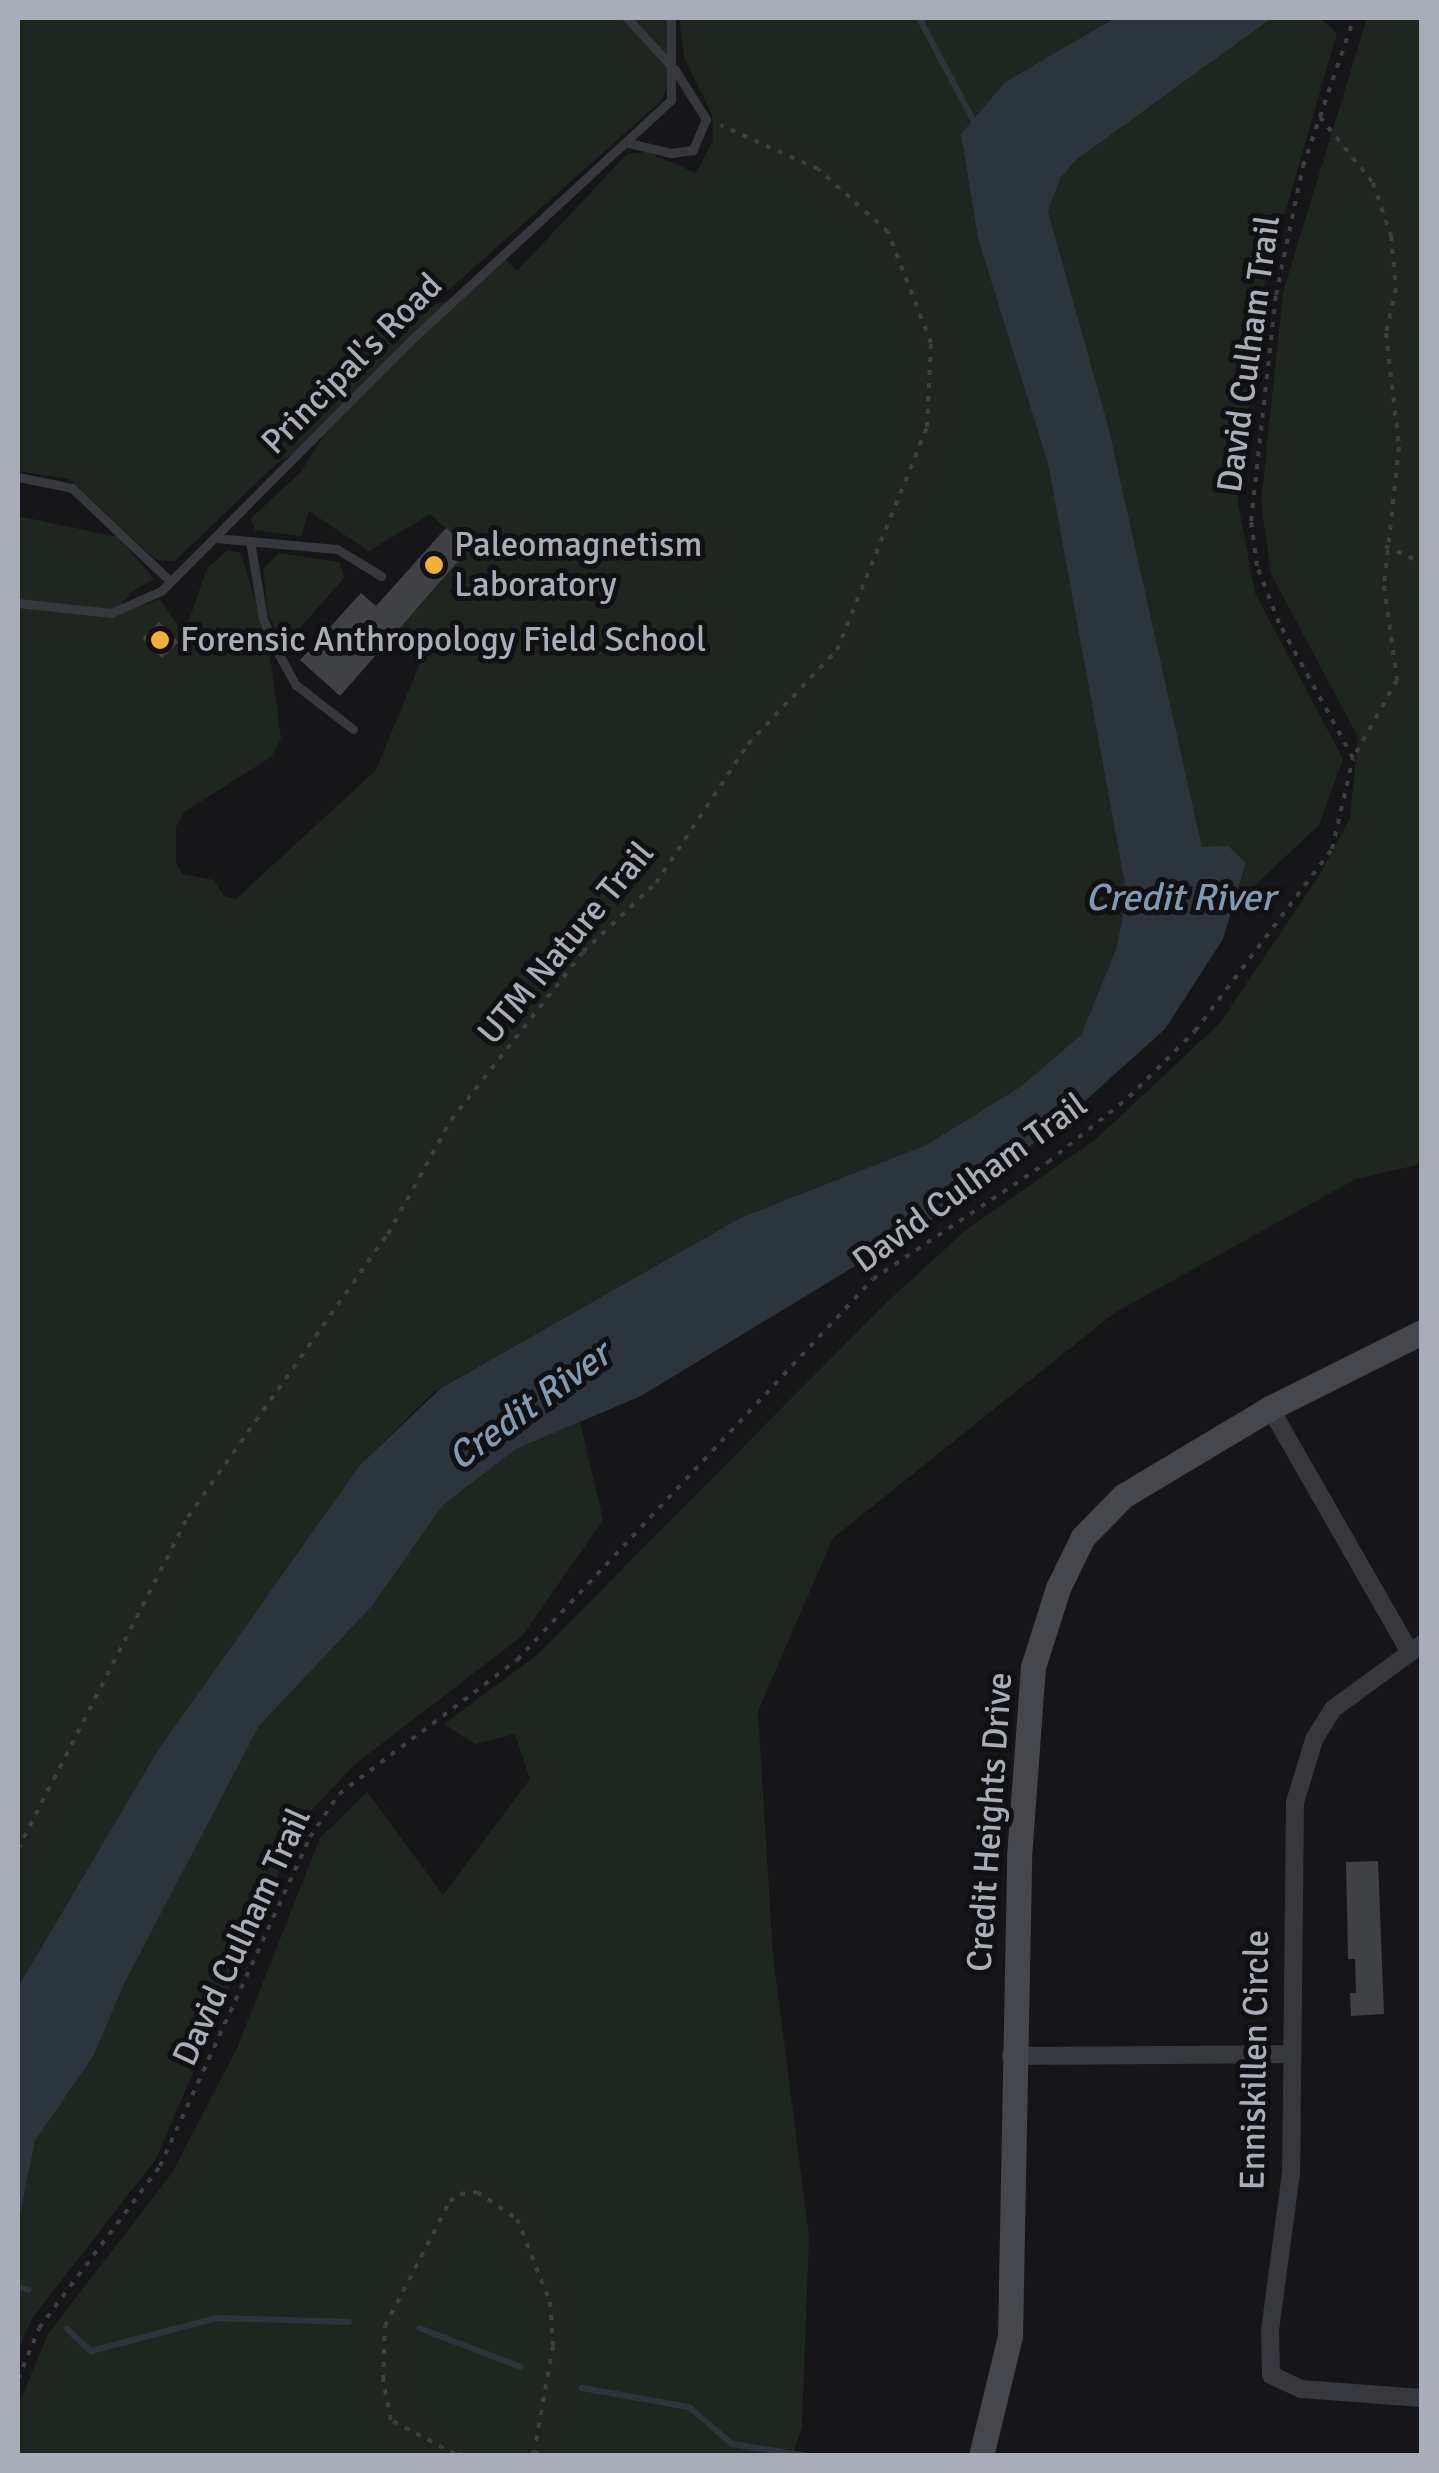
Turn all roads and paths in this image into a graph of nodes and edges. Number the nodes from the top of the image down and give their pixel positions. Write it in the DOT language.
graph roads {
  1 [pos="627,18"];
  2 [pos="672,18"];
  3 [pos="1354,18"];
  4 [pos="676,70"];
  5 [pos="1320,117"];
  6 [pos="706,120"];
  7 [pos="629,143"];
  8 [pos="18,477"];
  9 [pos="216,538"];
  10 [pos="250,541"];
  11 [pos="1385,546"];
  12 [pos="1422,563"];
  13 [pos="381,576"];
  14 [pos="170,582"];
  15 [pos="18,603"];
  16 [pos="354,729"];
  17 [pos="1353,758"];
  18 [pos="1422,1332"];
  19 [pos="1270,1408"];
  20 [pos="1415,1648"];
  21 [pos="18,1849"];
  22 [pos="1291,2054"];
  23 [pos="1011,2056"];
  24 [pos="18,2380"];
  25 [pos="1422,2398"];
  26 [pos="535,2455"];
  27 [pos="475,2456"];
  28 [pos="981,2456"];
  1 -- 4 [label="lane"];
  2 -- 4 [label="lane"];
  3 -- 5 [label="path, David Culham Trail"];
  4 -- 6 [label="lane"];
  4 -- 7 [label="lane, Principal's Road"];
  5 -- 11 [label="path"];
  5 -- 17 [label="path, David Culham Trail"];
  6 -- 7 [label="lane"];
  6 -- 21 [label="path, UTM Nature Trail"];
  7 -- 9 [label="lane, Principal's Road"];
  8 -- 14 [label="lane"];
  9 -- 10 [label="lane"];
  9 -- 14 [label="lane, Principal's Road"];
  10 -- 13 [label="lane"];
  10 -- 16 [label="lane"];
  11 -- 12 [label="path"];
  11 -- 17 [label="path"];
  14 -- 15 [label="lane, Principal's Road"];
  17 -- 24 [label="path, David Culham Trail"];
  18 -- 19 [label="street, Credit Heights Drive"];
  19 -- 20 [label="street"];
  19 -- 23 [label="street, Credit Heights Drive"];
  20 -- 22 [label="street, Enniskillen Circle"];
  22 -- 23 [label="street"];
  22 -- 25 [label="street, Enniskillen Circle"];
  23 -- 28 [label="street, Credit Heights Drive"];
  26 -- 27 [label="path"];
}
